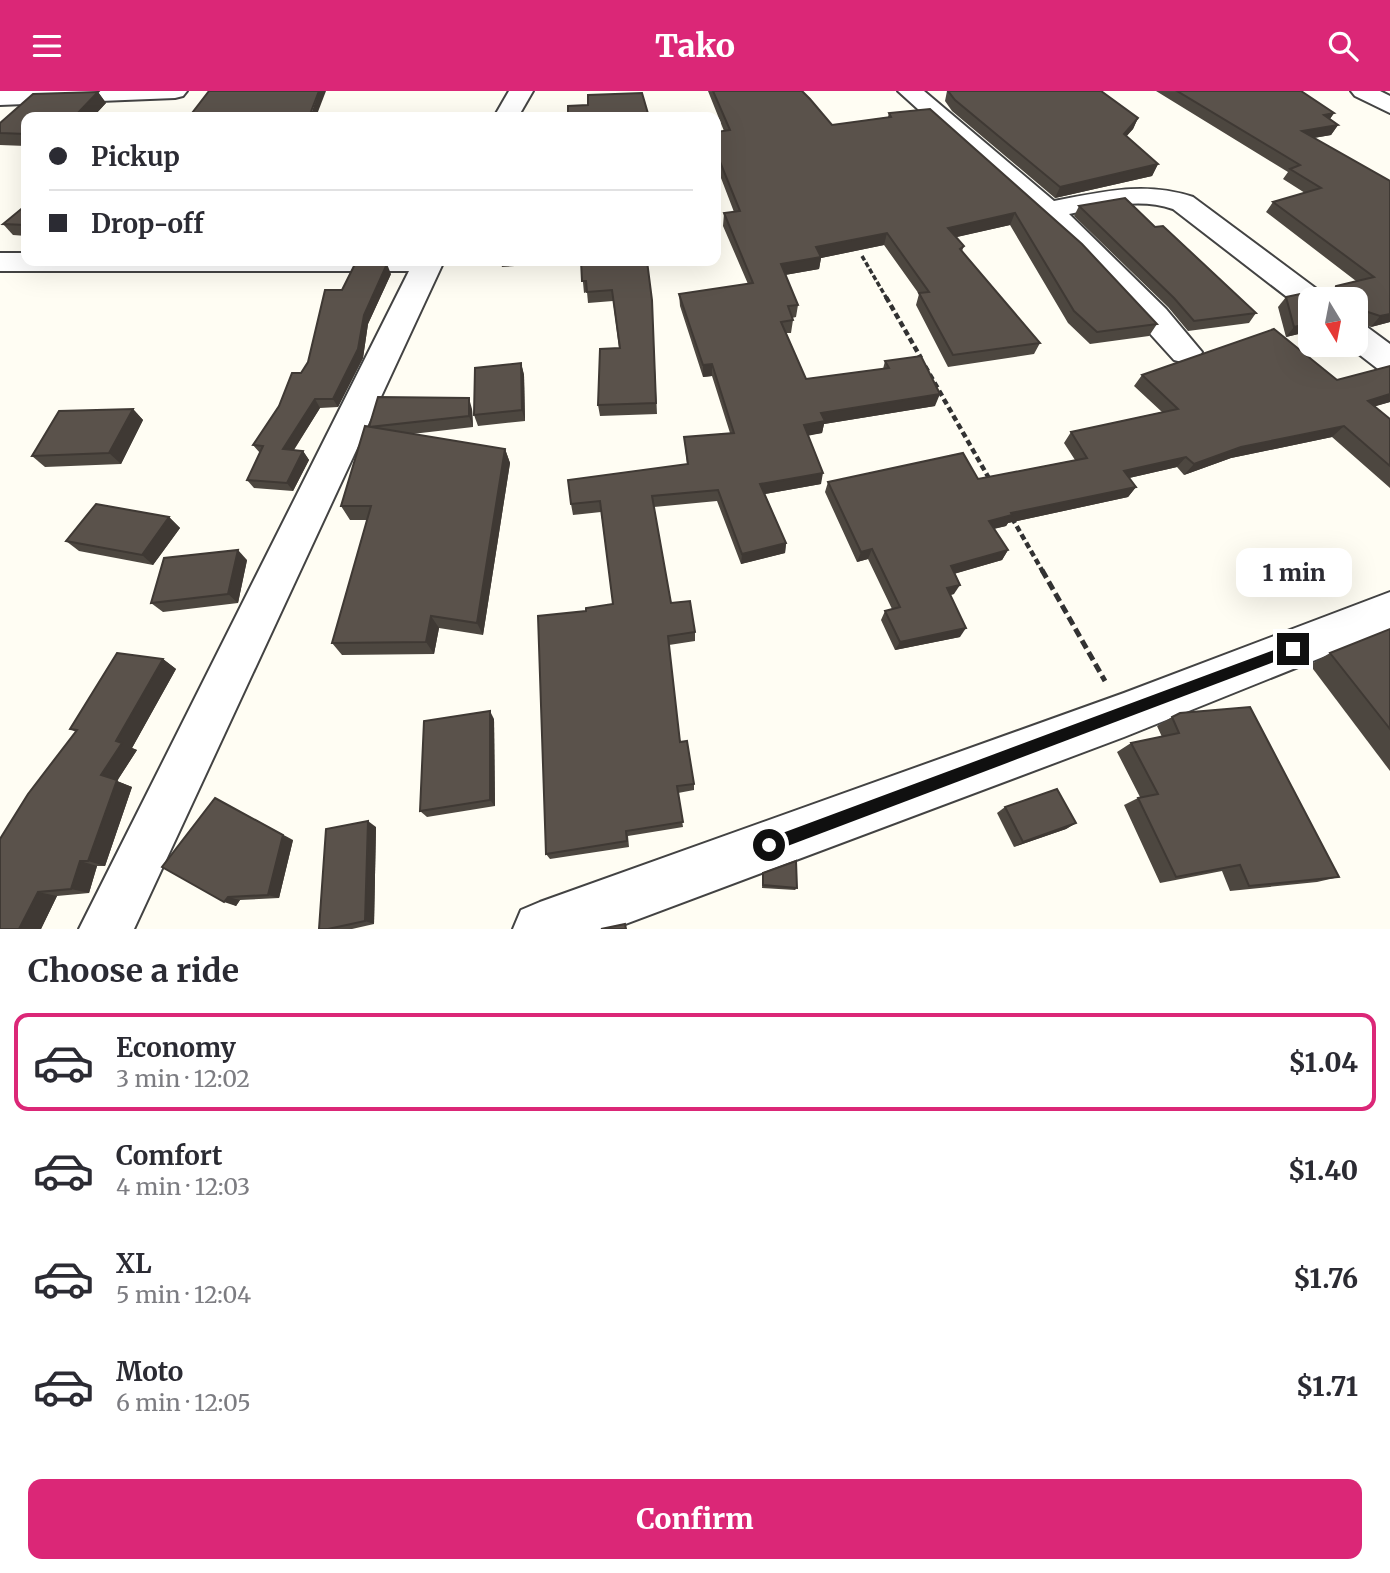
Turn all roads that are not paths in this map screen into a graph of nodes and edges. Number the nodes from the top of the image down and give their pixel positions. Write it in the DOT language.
graph roads {
  1 [pos="175,91"];
  2 [pos="521,91"];
  3 [pos="910,91"];
  4 [pos="1363,91"];
  5 [pos="0,98"];
  6 [pos="1390,106"];
  7 [pos="509,112"];
  8 [pos="1048,210"];
  9 [pos="0,262"];
  10 [pos="21,262"];
  11 [pos="427,266"];
  12 [pos="1298,290"];
  13 [pos="1368,344"];
  14 [pos="1186,352"];
  15 [pos="1390,361"];
  16 [pos="1390,611"];
  17 [pos="106,929"];
  18 [pos="541,929"];
  1 -- 5 [label="street"];
  2 -- 7 [label="street"];
  3 -- 8 [label="street"];
  4 -- 6 [label="street"];
  8 -- 12 [label="street"];
  8 -- 14 [label="street"];
  9 -- 10 [label="street"];
  11 -- 17 [label="street"];
  13 -- 15 [label="street"];
  16 -- 18 [label="street"];
}
